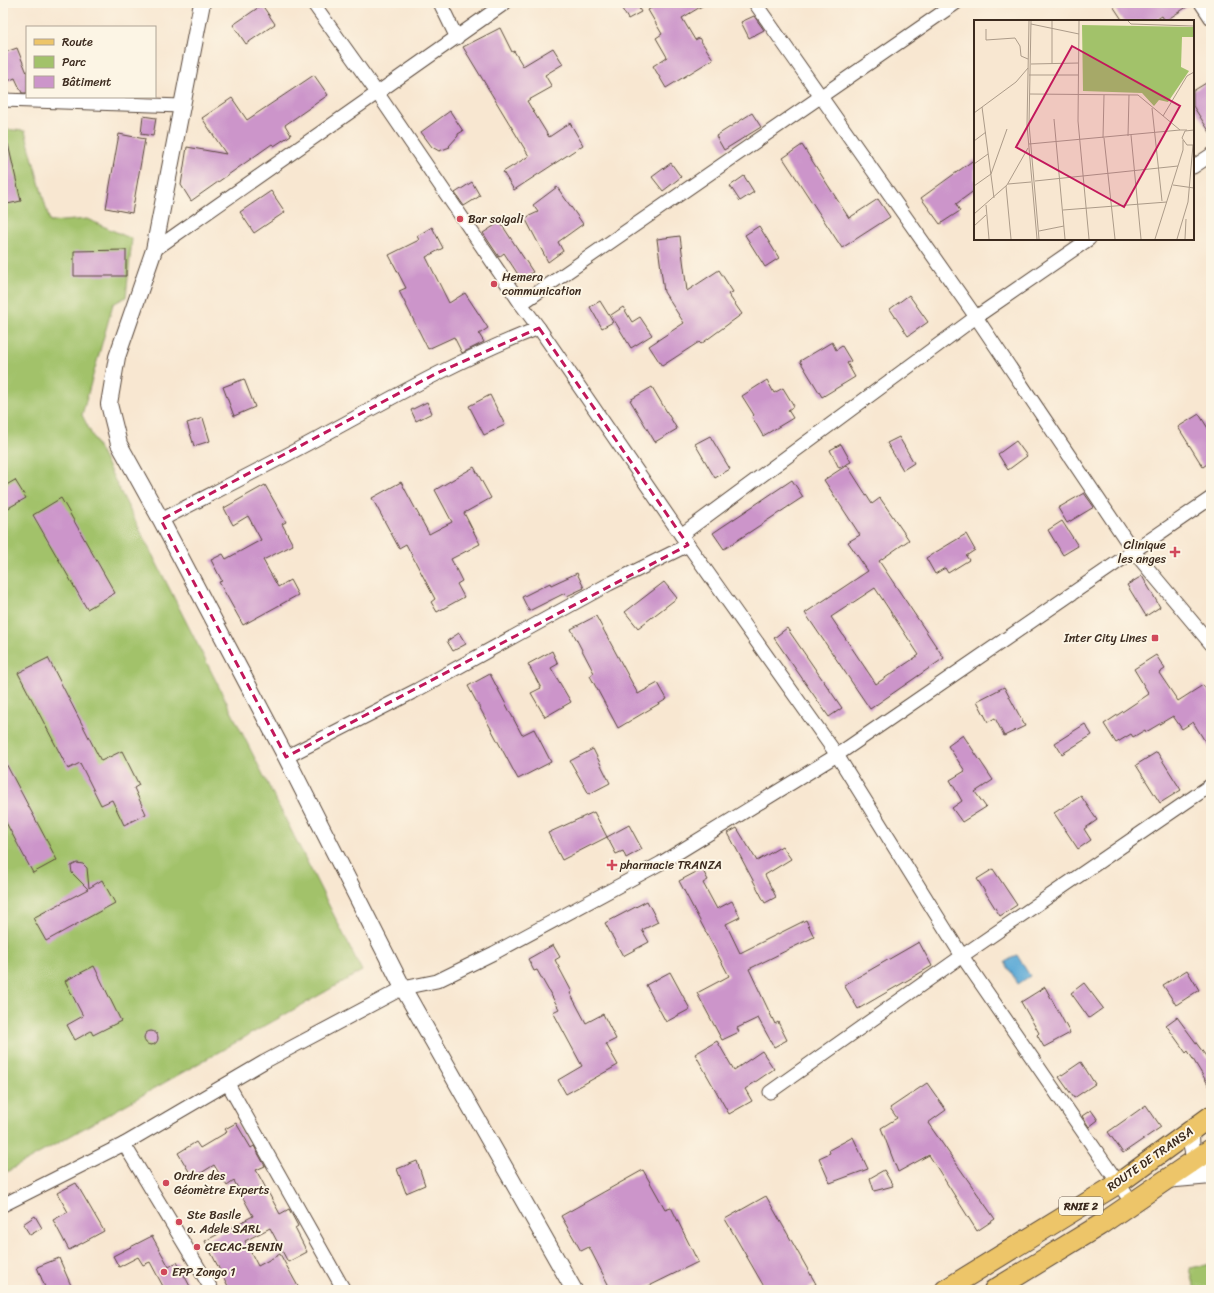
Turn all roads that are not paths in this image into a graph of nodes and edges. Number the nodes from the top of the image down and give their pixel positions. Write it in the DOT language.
graph roads {
  1 [pos="202,3"];
  2 [pos="313,3"];
  3 [pos="440,3"];
  4 [pos="506,3"];
  5 [pos="755,3"];
  6 [pos="956,3"];
  7 [pos="1201,3"];
  8 [pos="1211,18"];
  9 [pos="456,38"];
  10 [pos="378,94"];
  11 [pos="821,95"];
  12 [pos="3,100"];
  13 [pos="182,106"];
  14 [pos="1211,155"];
  15 [pos="1194,167"];
  16 [pos="1088,240"];
  17 [pos="154,250"];
  18 [pos="521,304"];
  19 [pos="976,317"];
  20 [pos="539,328"];
  21 [pos="1211,498"];
  22 [pos="161,520"];
  23 [pos="685,540"];
  24 [pos="1134,552"];
  25 [pos="1211,644"];
  26 [pos="837,756"];
  27 [pos="286,757"];
  28 [pos="1211,785"];
  29 [pos="962,956"];
  30 [pos="403,988"];
  31 [pos="228,1084"];
  32 [pos="770,1092"];
  33 [pos="1211,1116"];
  34 [pos="1192,1129"];
  35 [pos="124,1144"];
  36 [pos="1203,1154"];
  37 [pos="1210,1176"];
  38 [pos="1163,1181"];
  39 [pos="1118,1183"];
  40 [pos="1132,1203"];
  41 [pos="3,1204"];
  42 [pos="212,1290"];
  43 [pos="344,1290"];
  44 [pos="574,1290"];
  45 [pos="945,1290"];
  46 [pos="994,1290"];
  1 -- 13 [label="street"];
  2 -- 10 [label="street"];
  3 -- 9 [label="street"];
  4 -- 9 [label="street"];
  5 -- 11 [label="street"];
  6 -- 11 [label="street"];
  7 -- 8 [label="street"];
  9 -- 10 [label="street"];
  10 -- 17 [label="street"];
  10 -- 18 [label="street"];
  11 -- 18 [label="street"];
  11 -- 19 [label="street"];
  12 -- 13 [label="street"];
  13 -- 17 [label="street"];
  14 -- 15 [label="street"];
  16 -- 19 [label="street"];
  17 -- 22 [label="street"];
  18 -- 20 [label="street"];
  19 -- 23 [label="street"];
  19 -- 24 [label="street"];
  20 -- 22 [label="street"];
  20 -- 23 [label="street"];
  21 -- 24 [label="street"];
  22 -- 27 [label="street"];
  23 -- 26 [label="street"];
  23 -- 27 [label="street"];
  24 -- 25 [label="street"];
  24 -- 26 [label="street"];
  26 -- 29 [label="street"];
  26 -- 30 [label="street"];
  27 -- 30 [label="street"];
  28 -- 29 [label="street"];
  29 -- 32 [label="street"];
  29 -- 39 [label="street"];
  30 -- 31 [label="street"];
  30 -- 44 [label="street"];
  31 -- 35 [label="street"];
  31 -- 43 [label="street"];
  33 -- 34 [label="main road, ROUTE DE TRANSA / RNIE 2"];
  34 -- 36 [label="street"];
  34 -- 39 [label="main road, ROUTE DE TRANSA / RNIE 2"];
  35 -- 41 [label="street"];
  35 -- 42 [label="street"];
  36 -- 37 [label="street"];
  36 -- 38 [label="main road, RNIE 2"];
  37 -- 38 [label="street"];
  38 -- 40 [label="main road, RNIE 2"];
  39 -- 40 [label="street"];
  39 -- 45 [label="main road, ROUTE DE TRANSA / RNIE 2"];
  40 -- 46 [label="main road, RNIE 2"];
}
